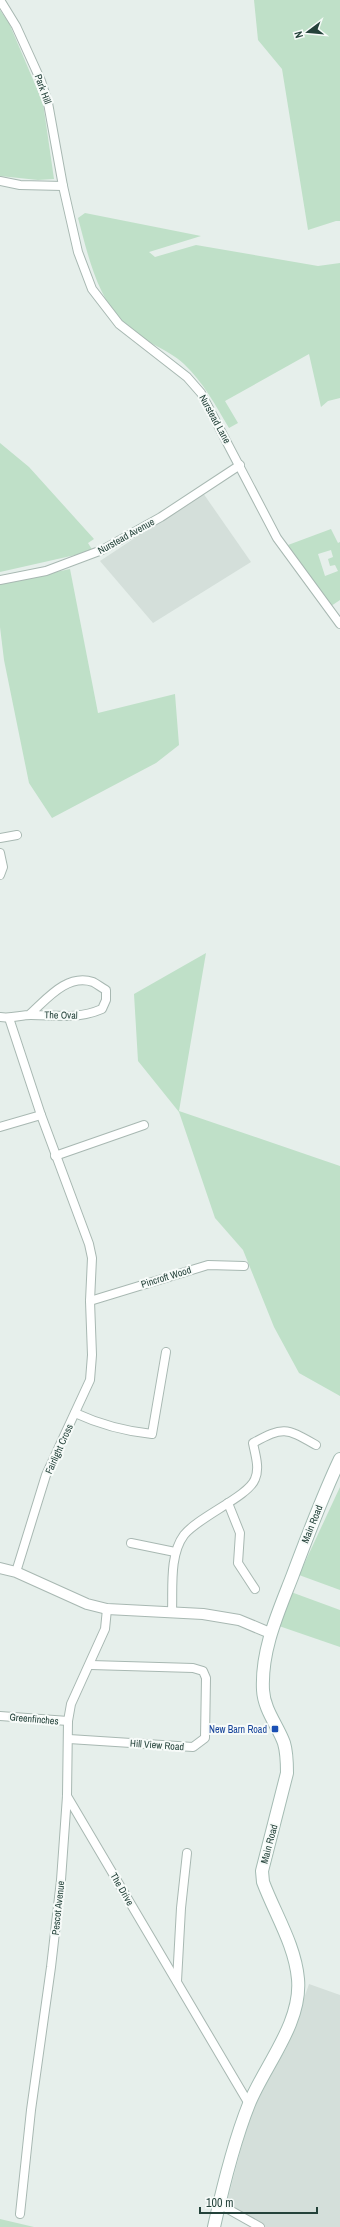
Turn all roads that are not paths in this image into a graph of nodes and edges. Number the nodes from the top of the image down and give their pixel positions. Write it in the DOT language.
graph roads {
  1 [pos="0,0"];
  2 [pos="0,181"];
  3 [pos="63,186"];
  4 [pos="240,465"];
  5 [pos="0,580"];
  6 [pos="340,624"];
  7 [pos="17,835"];
  8 [pos="0,838"];
  9 [pos="0,852"];
  10 [pos="0,875"];
  11 [pos="30,1014"];
  12 [pos="0,1017"];
  13 [pos="9,1018"];
  14 [pos="41,1115"];
  15 [pos="144,1124"];
  16 [pos="0,1127"];
  17 [pos="55,1156"];
  18 [pos="244,1266"];
  19 [pos="90,1301"];
  20 [pos="166,1352"];
  21 [pos="75,1413"];
  22 [pos="316,1445"];
  23 [pos="340,1459"];
  24 [pos="228,1503"];
  25 [pos="131,1543"];
  26 [pos="175,1552"];
  27 [pos="0,1568"];
  28 [pos="16,1572"];
  29 [pos="254,1589"];
  30 [pos="107,1609"];
  31 [pos="172,1612"];
  32 [pos="270,1633"];
  33 [pos="91,1665"];
  34 [pos="0,1716"];
  35 [pos="68,1721"];
  36 [pos="69,1739"];
  37 [pos="67,1796"];
  38 [pos="187,1853"];
  39 [pos="177,1982"];
  40 [pos="249,2104"];
  41 [pos="219,2204"];
  42 [pos="20,2214"];
  43 [pos="214,2227"];
  44 [pos="260,2227"];
  1 -- 3 [label="street, Park Hill"];
  2 -- 3 [label="street"];
  3 -- 4 [label="street, Nurstead Lane"];
  4 -- 5 [label="street, Nurstead Avenue"];
  4 -- 6 [label="street, Nurstead Lane"];
  7 -- 8 [label="street"];
  9 -- 10 [label="street"];
  11 -- 11 [label="street, The Oval"];
  11 -- 13 [label="street, The Oval"];
  12 -- 13 [label="street, The Oval"];
  13 -- 14 [label="street"];
  14 -- 16 [label="street"];
  14 -- 17 [label="street"];
  15 -- 17 [label="street"];
  17 -- 19 [label="street"];
  18 -- 19 [label="street, Pincroft Wood"];
  19 -- 21 [label="street"];
  20 -- 21 [label="street, Fairlight Cross"];
  21 -- 28 [label="street, Fairlight Cross"];
  22 -- 24 [label="street"];
  23 -- 32 [label="main road, Main Road"];
  24 -- 26 [label="street"];
  24 -- 29 [label="street"];
  25 -- 26 [label="street"];
  26 -- 31 [label="street"];
  27 -- 28 [label="street"];
  28 -- 30 [label="street"];
  30 -- 31 [label="street"];
  30 -- 33 [label="street, Pescot Avenue"];
  31 -- 32 [label="street"];
  32 -- 40 [label="main road, Main Road"];
  33 -- 35 [label="street, Pescot Avenue"];
  33 -- 36 [label="street, Hill View Road"];
  34 -- 35 [label="street, Greenfinches"];
  35 -- 36 [label="street, Pescot Avenue"];
  36 -- 37 [label="street, Pescot Avenue"];
  37 -- 39 [label="street, The Drive"];
  37 -- 42 [label="street, Pescot Avenue"];
  38 -- 39 [label="street"];
  39 -- 40 [label="street, The Drive"];
  40 -- 41 [label="main road, Main Road"];
  41 -- 43 [label="main road, Main Road"];
  41 -- 44 [label="street"];
}
